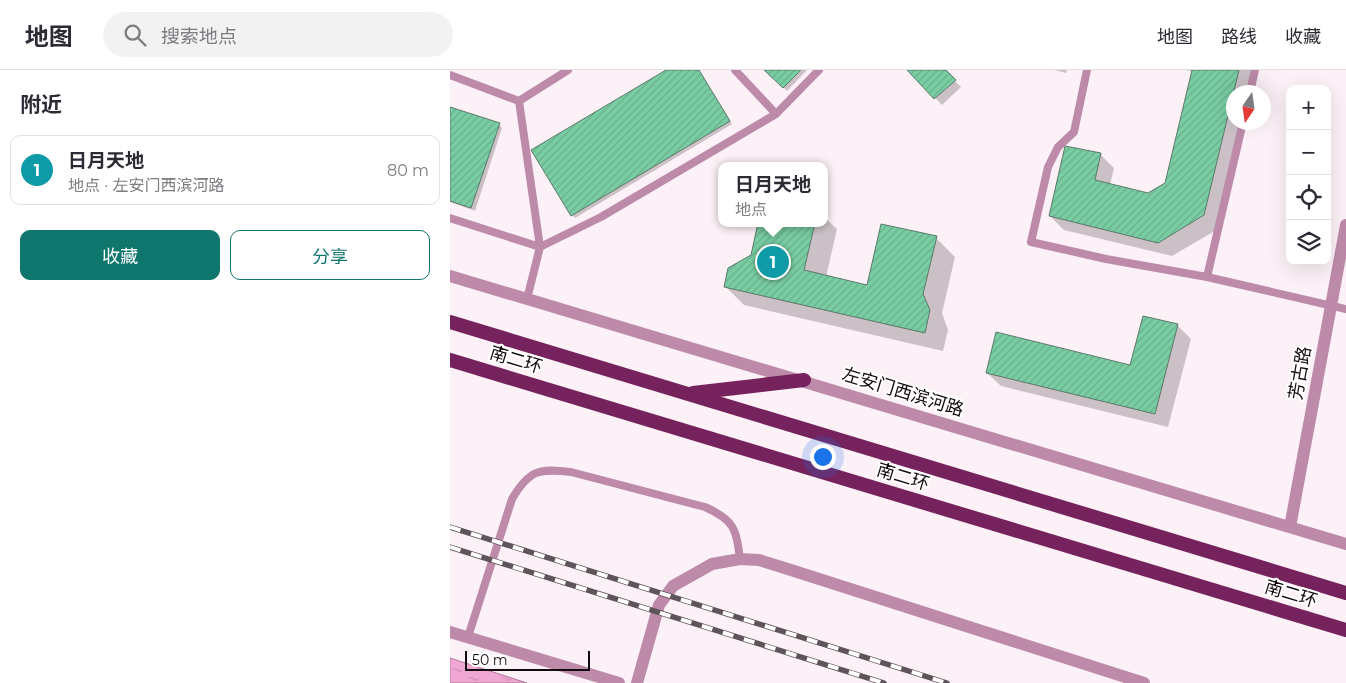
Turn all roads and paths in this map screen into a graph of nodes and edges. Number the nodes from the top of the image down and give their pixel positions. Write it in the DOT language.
graph roads {
  1 [pos="568,70"];
  2 [pos="735,70"];
  3 [pos="819,70"];
  4 [pos="1087,70"];
  5 [pos="1255,70"];
  6 [pos="450,75"];
  7 [pos="1252,85"];
  8 [pos="519,101"];
  9 [pos="776,114"];
  10 [pos="1241,130"];
  11 [pos="450,218"];
  12 [pos="1346,225"];
  13 [pos="540,247"];
  14 [pos="450,276"];
  15 [pos="1207,277"];
  16 [pos="526,298"];
  17 [pos="1330,304"];
  18 [pos="1346,309"];
  19 [pos="450,322"];
  20 [pos="450,360"];
  21 [pos="804,380"];
  22 [pos="688,394"];
  23 [pos="1290,527"];
  24 [pos="1346,544"];
  25 [pos="740,559"];
  26 [pos="1346,593"];
  27 [pos="1346,630"];
  28 [pos="450,632"];
  29 [pos="468,637"];
  30 [pos="618,683"];
  31 [pos="637,683"];
  32 [pos="1144,683"];
  1 -- 8 [label="lane"];
  2 -- 9 [label="lane"];
  3 -- 9 [label="lane"];
  4 -- 15 [label="lane"];
  5 -- 7 [label="lane"];
  6 -- 8 [label="lane"];
  8 -- 13 [label="lane"];
  9 -- 13 [label="lane"];
  10 -- 15 [label="lane"];
  11 -- 13 [label="lane"];
  12 -- 17 [label="street, 芳古路"];
  13 -- 16 [label="lane"];
  14 -- 16 [label="street, 左安门西滨河路"];
  15 -- 17 [label="lane"];
  16 -- 21 [label="street, 左安门西滨河路"];
  17 -- 18 [label="lane"];
  17 -- 23 [label="street, 芳古路"];
  19 -- 22 [label="highway, 南二环"];
  20 -- 27 [label="highway, 南二环"];
  21 -- 22 [label="highway"];
  21 -- 23 [label="street, 左安门西滨河路"];
  22 -- 26 [label="highway, 南二环"];
  23 -- 24 [label="street, 左安门西滨河路"];
  25 -- 29 [label="lane"];
  25 -- 31 [label="street"];
  25 -- 32 [label="street"];
  28 -- 29 [label="street"];
  29 -- 30 [label="street"];
}
